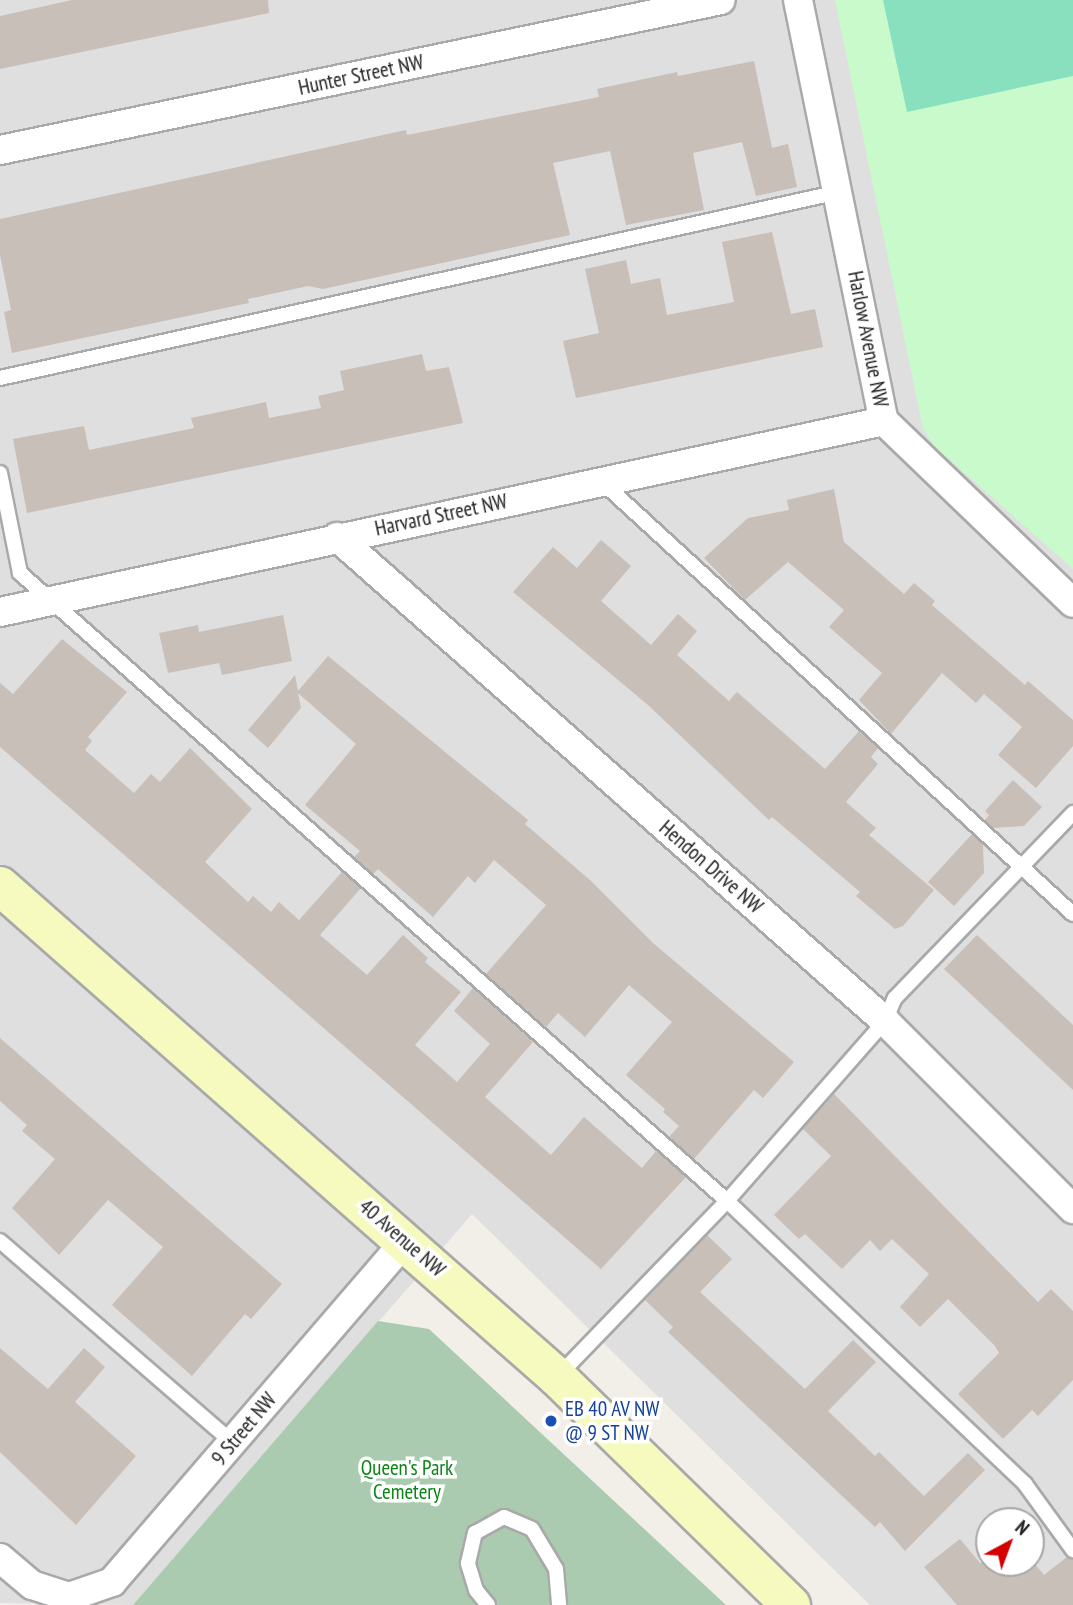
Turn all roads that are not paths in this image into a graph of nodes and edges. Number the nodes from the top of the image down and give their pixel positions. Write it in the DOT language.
graph roads {
  1 [pos="721,0"];
  2 [pos="798,0"];
  3 [pos="0,150"];
  4 [pos="839,192"];
  5 [pos="0,378"];
  6 [pos="884,421"];
  7 [pos="0,473"];
  8 [pos="601,481"];
  9 [pos="337,537"];
  10 [pos="48,600"];
  11 [pos="1073,603"];
  12 [pos="0,612"];
  13 [pos="1073,813"];
  14 [pos="1025,866"];
  15 [pos="0,886"];
  16 [pos="1073,914"];
  17 [pos="885,1021"];
  18 [pos="727,1201"];
  19 [pos="1073,1209"];
  20 [pos="0,1241"];
  21 [pos="405,1241"];
  22 [pos="557,1377"];
  23 [pos="233,1442"];
  24 [pos="1073,1550"];
  25 [pos="0,1558"];
  26 [pos="488,1605"];
  27 [pos="559,1605"];
  28 [pos="791,1605"];
  1 -- 3 [label="street, Hunter Street NW"];
  2 -- 4 [label="street, Harlow Avenue NW"];
  4 -- 5 [label="lane"];
  4 -- 6 [label="street, Harlow Avenue NW"];
  6 -- 8 [label="street, Harvard Street NW"];
  6 -- 11 [label="street, Harlow Avenue NW"];
  7 -- 10 [label="lane"];
  8 -- 9 [label="street, Harvard Street NW"];
  8 -- 14 [label="lane"];
  9 -- 10 [label="street, Harvard Street NW"];
  9 -- 17 [label="street, Hendon Drive NW"];
  10 -- 12 [label="street, Harvard Street NW"];
  10 -- 18 [label="lane"];
  13 -- 14 [label="lane"];
  14 -- 16 [label="lane"];
  14 -- 17 [label="lane"];
  15 -- 21 [label="street, 40 Avenue NW"];
  17 -- 18 [label="lane"];
  17 -- 19 [label="street, Hendon Drive NW"];
  18 -- 22 [label="lane"];
  18 -- 24 [label="lane"];
  20 -- 23 [label="lane"];
  21 -- 22 [label="street, 40 Avenue NW"];
  21 -- 23 [label="street, 9 Street NW"];
  22 -- 28 [label="street, 40 Avenue NW"];
  23 -- 25 [label="street, 9 Street NW"];
  26 -- 27 [label="lane"];
}
